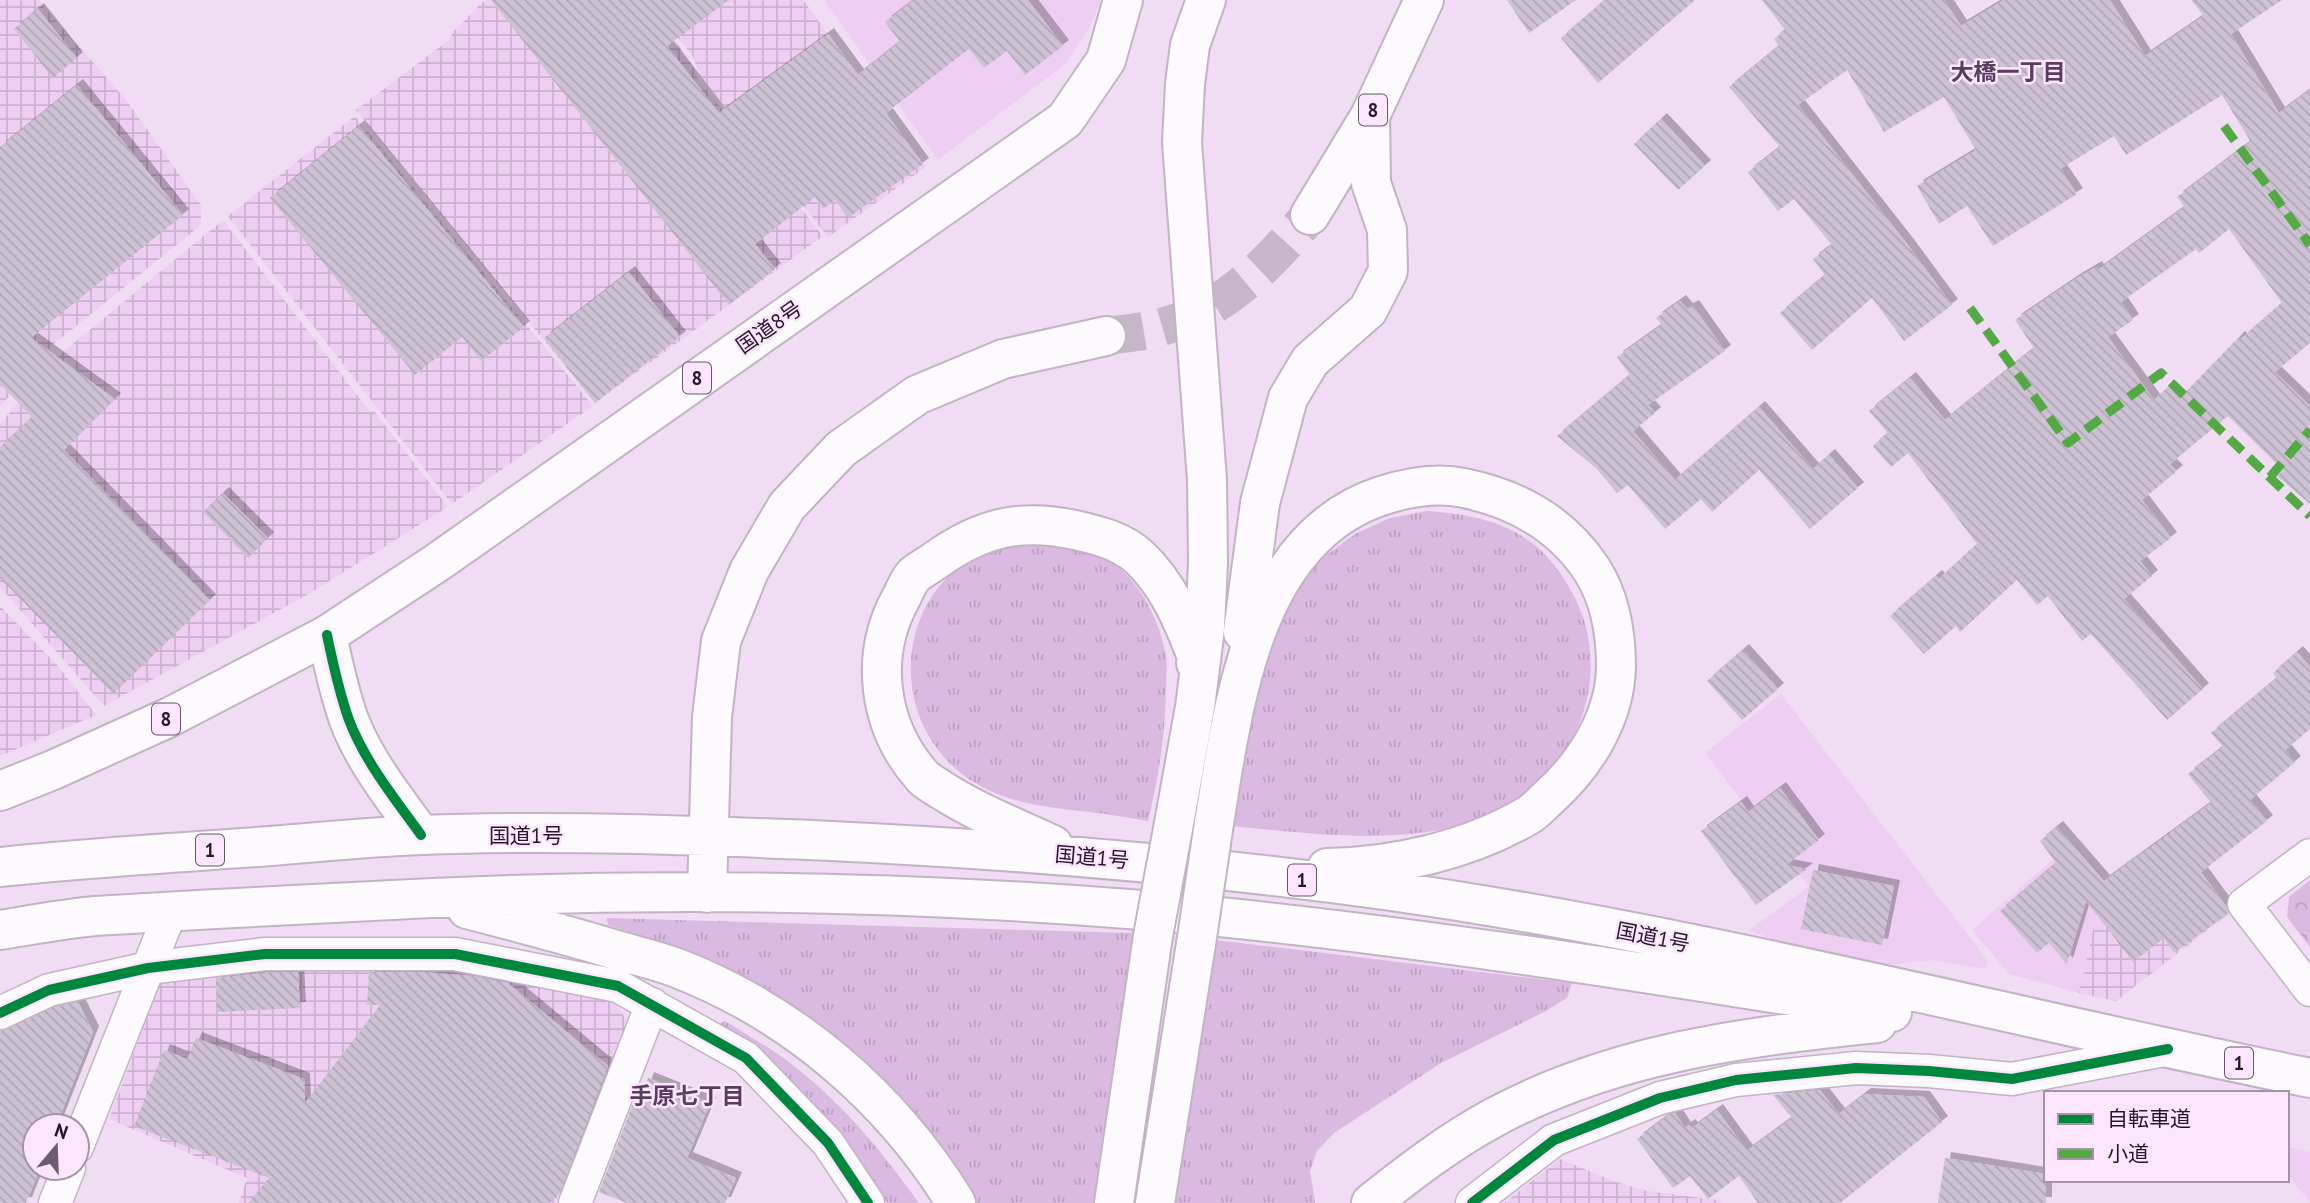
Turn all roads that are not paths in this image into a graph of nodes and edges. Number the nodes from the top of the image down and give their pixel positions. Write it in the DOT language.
graph roads {
  1 [pos="1124,0"];
  2 [pos="1206,0"];
  3 [pos="1424,0"];
  4 [pos="1370,116"];
  5 [pos="1310,215"];
  6 [pos="1106,336"];
  7 [pos="327,635"];
  8 [pos="1195,707"];
  9 [pos="1233,708"];
  10 [pos="0,791"];
  11 [pos="421,835"];
  12 [pos="709,836"];
  13 [pos="1077,855"];
  14 [pos="2310,855"];
  15 [pos="0,867"];
  16 [pos="1224,869"];
  17 [pos="707,893"];
  18 [pos="426,897"];
  19 [pos="170,913"];
  20 [pos="0,930"];
  21 [pos="148,968"];
  22 [pos="2310,990"];
  23 [pos="652,1004"];
  24 [pos="0,1013"];
  25 [pos="1932,1018"];
  26 [pos="2168,1049"];
  27 [pos="2310,1078"];
  28 [pos="91,1112"];
  29 [pos="63,1182"];
  30 [pos="55,1203"];
  31 [pos="575,1203"];
  32 [pos="869,1203"];
  33 [pos="956,1203"];
  34 [pos="1114,1203"];
  35 [pos="1155,1203"];
  36 [pos="1371,1203"];
  37 [pos="1472,1203"];
  1 -- 7 [label="main road, 国道8号 / 8"];
  2 -- 8 [label="main road"];
  3 -- 4 [label="main road, 8"];
  4 -- 5 [label="main road, 8"];
  4 -- 9 [label="main road"];
  6 -- 12 [label="main road"];
  7 -- 10 [label="main road, 8"];
  7 -- 11 [label="main road"];
  8 -- 13 [label="main road"];
  8 -- 34 [label="main road, bridge"];
  9 -- 16 [label="main road"];
  9 -- 35 [label="main road, bridge"];
  11 -- 12 [label="main road, 国道1号 / 1"];
  11 -- 15 [label="main road, 国道1号 / 1"];
  12 -- 13 [label="main road, 国道1号 / 1"];
  12 -- 17 [label="main road"];
  13 -- 16 [label="main road, 国道1号 / 1"];
  14 -- 22 [label="street"];
  16 -- 26 [label="main road, 国道1号 / 1"];
  17 -- 18 [label="main road, 国道1号 / 1"];
  17 -- 25 [label="main road, 国道1号 / 1"];
  18 -- 19 [label="main road, 国道1号 / 1"];
  18 -- 33 [label="main road"];
  19 -- 20 [label="main road, 国道1号 / 1"];
  19 -- 21 [label="street"];
  21 -- 23 [label="street"];
  21 -- 24 [label="street"];
  21 -- 28 [label="street"];
  23 -- 31 [label="street"];
  23 -- 32 [label="street"];
  25 -- 26 [label="main road, 国道1号 / 1"];
  25 -- 36 [label="main road"];
  26 -- 27 [label="main road, 国道1号 / 1"];
  26 -- 37 [label="street"];
  29 -- 30 [label="street"];
}
